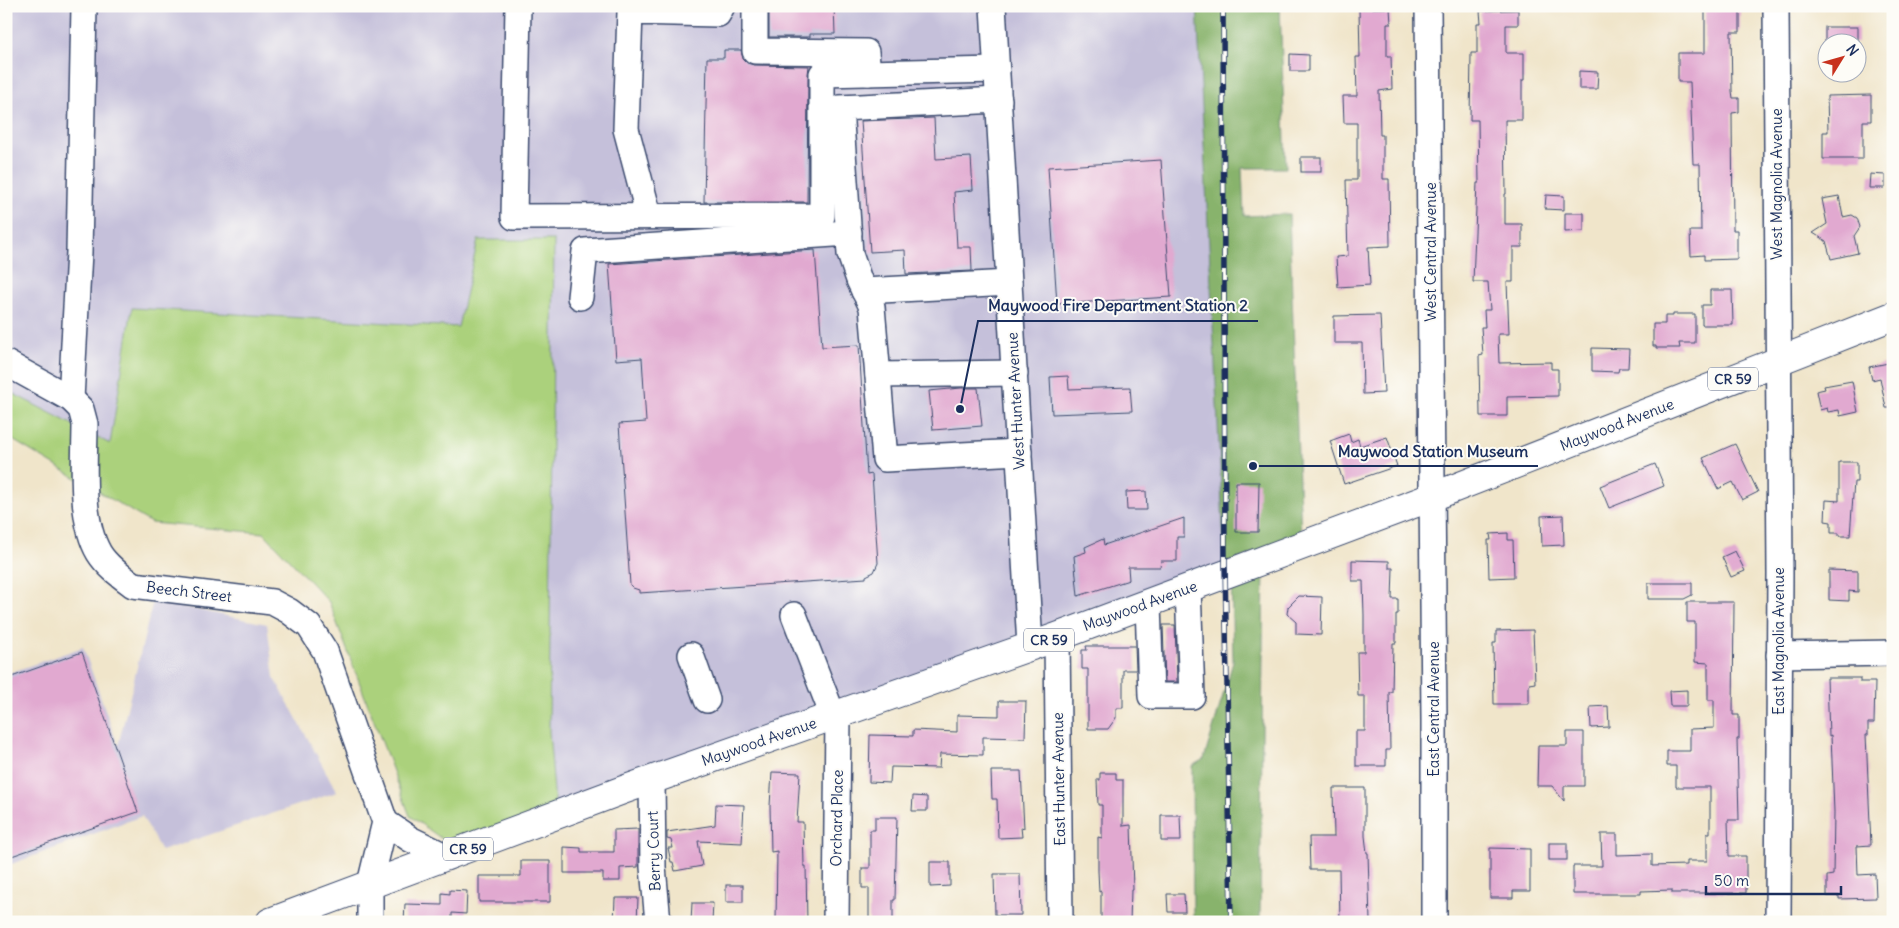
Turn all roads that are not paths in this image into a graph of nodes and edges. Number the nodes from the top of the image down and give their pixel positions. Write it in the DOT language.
graph roads {
  1 [pos="84,6"];
  2 [pos="518,6"];
  3 [pos="722,6"];
  4 [pos="755,6"];
  5 [pos="993,6"];
  6 [pos="1428,6"];
  7 [pos="1776,6"];
  8 [pos="997,70"];
  9 [pos="868,73"];
  10 [pos="999,100"];
  11 [pos="649,216"];
  12 [pos="849,232"];
  13 [pos="1009,283"];
  14 [pos="864,291"];
  15 [pos="580,297"];
  16 [pos="1893,316"];
  17 [pos="1779,361"];
  18 [pos="6,363"];
  19 [pos="1014,373"];
  20 [pos="878,375"];
  21 [pos="71,399"];
  22 [pos="1019,452"];
  23 [pos="1432,497"];
  24 [pos="1188,588"];
  25 [pos="1148,603"];
  26 [pos="794,616"];
  27 [pos="1057,637"];
  28 [pos="1030,646"];
  29 [pos="1893,653"];
  30 [pos="691,655"];
  31 [pos="1779,656"];
  32 [pos="707,700"];
  33 [pos="836,715"];
  34 [pos="652,780"];
  35 [pos="385,822"];
  36 [pos="447,857"];
  37 [pos="370,884"];
  38 [pos="270,922"];
  39 [pos="370,922"];
  40 [pos="658,922"];
  41 [pos="836,922"];
  42 [pos="1060,922"];
  43 [pos="1434,922"];
  44 [pos="1778,922"];
  1 -- 21 [label="street"];
  2 -- 11 [label="street"];
  3 -- 11 [label="street"];
  4 -- 9 [label="street"];
  5 -- 8 [label="street, West Hunter Avenue"];
  6 -- 23 [label="street, West Central Avenue"];
  7 -- 17 [label="street, West Magnolia Avenue"];
  8 -- 9 [label="street"];
  8 -- 10 [label="street, West Hunter Avenue"];
  9 -- 11 [label="street"];
  10 -- 12 [label="street"];
  10 -- 13 [label="street, West Hunter Avenue"];
  12 -- 14 [label="street"];
  12 -- 15 [label="street"];
  13 -- 14 [label="street"];
  13 -- 19 [label="street, West Hunter Avenue"];
  14 -- 20 [label="street"];
  16 -- 17 [label="main road, Maywood Avenue / CR 59"];
  17 -- 23 [label="main road, Maywood Avenue / CR 59"];
  17 -- 31 [label="street, East Magnolia Avenue"];
  18 -- 21 [label="street, Beech Street"];
  19 -- 20 [label="street"];
  19 -- 22 [label="street, West Hunter Avenue"];
  20 -- 22 [label="street"];
  21 -- 35 [label="street, Beech Street"];
  22 -- 28 [label="street, West Hunter Avenue"];
  23 -- 24 [label="main road, Maywood Avenue / CR 59"];
  23 -- 43 [label="street, East Central Avenue"];
  24 -- 25 [label="main road, Maywood Avenue / CR 59"];
  24 -- 25 [label="street"];
  25 -- 27 [label="main road, Maywood Avenue / CR 59"];
  26 -- 33 [label="street"];
  27 -- 28 [label="main road, Maywood Avenue / CR 59"];
  27 -- 42 [label="street, East Hunter Avenue"];
  28 -- 33 [label="main road, Maywood Avenue / CR 59"];
  29 -- 31 [label="street"];
  30 -- 32 [label="street"];
  31 -- 44 [label="street, East Magnolia Avenue"];
  33 -- 34 [label="main road, Maywood Avenue / CR 59"];
  33 -- 41 [label="street, Orchard Place"];
  34 -- 36 [label="main road, Maywood Avenue / CR 59"];
  34 -- 40 [label="street, Berry Court"];
  35 -- 36 [label="street"];
  35 -- 37 [label="street"];
  36 -- 37 [label="main road, Maywood Avenue / CR 59"];
  37 -- 38 [label="main road, Maywood Avenue / CR 59"];
  37 -- 39 [label="street"];
}
